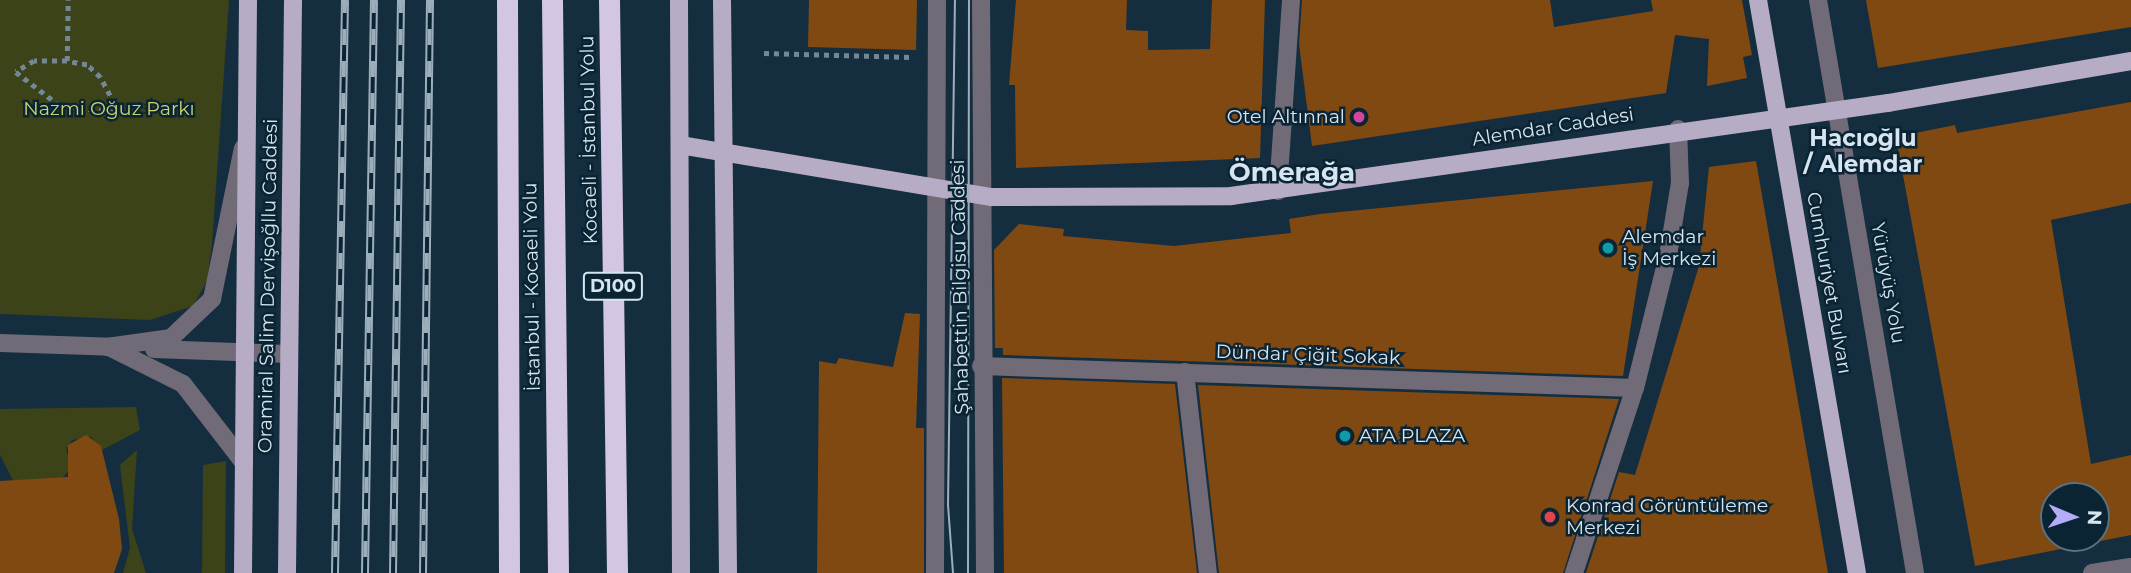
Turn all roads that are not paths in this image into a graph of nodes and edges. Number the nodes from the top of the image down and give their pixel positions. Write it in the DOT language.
graph roads {
  1 [pos="248,0"];
  2 [pos="293,0"];
  3 [pos="506,0"];
  4 [pos="552,0"];
  5 [pos="610,0"];
  6 [pos="679,0"];
  7 [pos="722,0"];
  8 [pos="937,0"];
  9 [pos="982,0"];
  10 [pos="1291,0"];
  11 [pos="1758,0"];
  12 [pos="1818,0"];
  13 [pos="2131,61"];
  14 [pos="1836,109"];
  15 [pos="1779,114"];
  16 [pos="247,127"];
  17 [pos="1678,128"];
  18 [pos="680,145"];
  19 [pos="722,148"];
  20 [pos="934,188"];
  21 [pos="1278,191"];
  22 [pos="979,195"];
  23 [pos="0,343"];
  24 [pos="107,347"];
  25 [pos="245,352"];
  26 [pos="288,354"];
  27 [pos="981,366"];
  28 [pos="1185,372"];
  29 [pos="1634,388"];
  30 [pos="244,463"];
  31 [pos="2131,567"];
  32 [pos="243,573"];
  33 [pos="287,573"];
  34 [pos="509,573"];
  35 [pos="558,573"];
  36 [pos="617,573"];
  37 [pos="681,573"];
  38 [pos="728,573"];
  39 [pos="935,573"];
  40 [pos="985,573"];
  41 [pos="1208,573"];
  42 [pos="1574,573"];
  43 [pos="1857,573"];
  44 [pos="1915,573"];
  45 [pos="2092,573"];
  1 -- 16 [label="main road, Oramiral Salim Dervişoğllu Caddesi"];
  2 -- 26 [label="main road, Oramiral Salim Dervişoğllu Caddesi"];
  3 -- 34 [label="highway"];
  4 -- 35 [label="highway, İstanbul - Kocaeli Yolu / D100"];
  5 -- 36 [label="highway, Kocaeli - İstanbul Yolu / D100"];
  6 -- 18 [label="main road"];
  7 -- 19 [label="main road"];
  8 -- 20 [label="street"];
  9 -- 22 [label="street, Şahabettin Bilgisu Caddesi"];
  10 -- 21 [label="street"];
  11 -- 15 [label="main road, Cumhuriyet Bulvarı"];
  12 -- 14 [label="street, Yürüyüş Yolu"];
  13 -- 14 [label="main road, Alemdar Caddesi"];
  14 -- 15 [label="main road, Alemdar Caddesi"];
  14 -- 44 [label="street, Yürüyüş Yolu"];
  15 -- 17 [label="main road, Alemdar Caddesi"];
  15 -- 43 [label="main road, Cumhuriyet Bulvarı"];
  16 -- 24 [label="street"];
  16 -- 25 [label="main road, Oramiral Salim Dervişoğllu Caddesi"];
  17 -- 21 [label="main road, Alemdar Caddesi"];
  17 -- 29 [label="street"];
  18 -- 19 [label="main road, Alemdar Caddesi"];
  18 -- 37 [label="main road"];
  19 -- 20 [label="main road, Alemdar Caddesi"];
  19 -- 38 [label="main road"];
  20 -- 22 [label="main road, Alemdar Caddesi"];
  20 -- 39 [label="street"];
  21 -- 22 [label="main road, Alemdar Caddesi"];
  22 -- 27 [label="street, Şahabettin Bilgisu Caddesi"];
  23 -- 24 [label="street"];
  24 -- 25 [label="street"];
  24 -- 30 [label="street"];
  25 -- 26 [label="street"];
  25 -- 30 [label="main road, Oramiral Salim Dervişoğllu Caddesi"];
  26 -- 33 [label="main road, Oramiral Salim Dervişoğllu Caddesi"];
  27 -- 28 [label="street, Dündar Çiğit Sokak"];
  27 -- 40 [label="street, Şahabettin Bilgisu Caddesi"];
  28 -- 29 [label="street, Dündar Çiğit Sokak"];
  28 -- 41 [label="street"];
  29 -- 42 [label="street"];
  30 -- 32 [label="main road, Oramiral Salim Dervişoğllu Caddesi"];
  31 -- 45 [label="street"];
}
